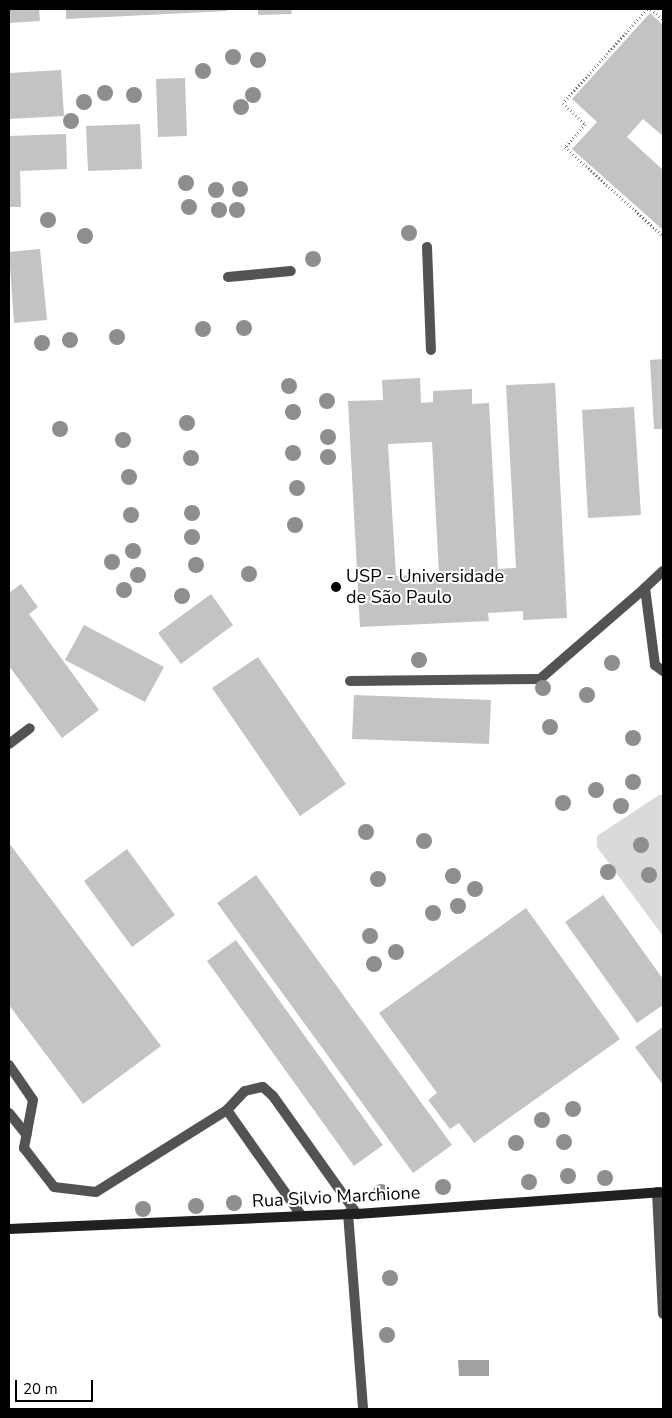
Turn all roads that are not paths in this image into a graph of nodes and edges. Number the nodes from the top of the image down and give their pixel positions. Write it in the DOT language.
graph roads {
  1 [pos="427,247"];
  2 [pos="291,271"];
  3 [pos="228,277"];
  4 [pos="432,350"];
  5 [pos="663,571"];
  6 [pos="645,588"];
  7 [pos="663,671"];
  8 [pos="350,681"];
  9 [pos="30,728"];
  10 [pos="9,744"];
  11 [pos="9,1065"];
  12 [pos="227,1110"];
  13 [pos="9,1112"];
  14 [pos="27,1135"];
  15 [pos="660,1192"];
  16 [pos="352,1214"];
  17 [pos="301,1215"];
  18 [pos="9,1230"];
  19 [pos="663,1314"];
  20 [pos="363,1409"];
  1 -- 4 [label="street"];
  2 -- 3 [label="street"];
  5 -- 6 [label="street"];
  6 -- 7 [label="street"];
  6 -- 8 [label="street"];
  9 -- 10 [label="street"];
  11 -- 14 [label="street"];
  12 -- 14 [label="street"];
  12 -- 16 [label="street"];
  12 -- 17 [label="street"];
  13 -- 14 [label="street"];
  15 -- 16 [label="street, Rua Silvio Marchione"];
  15 -- 19 [label="street"];
  16 -- 17 [label="street, Rua Silvio Marchione"];
  16 -- 20 [label="street"];
  17 -- 18 [label="street, Rua Silvio Marchione"];
}
